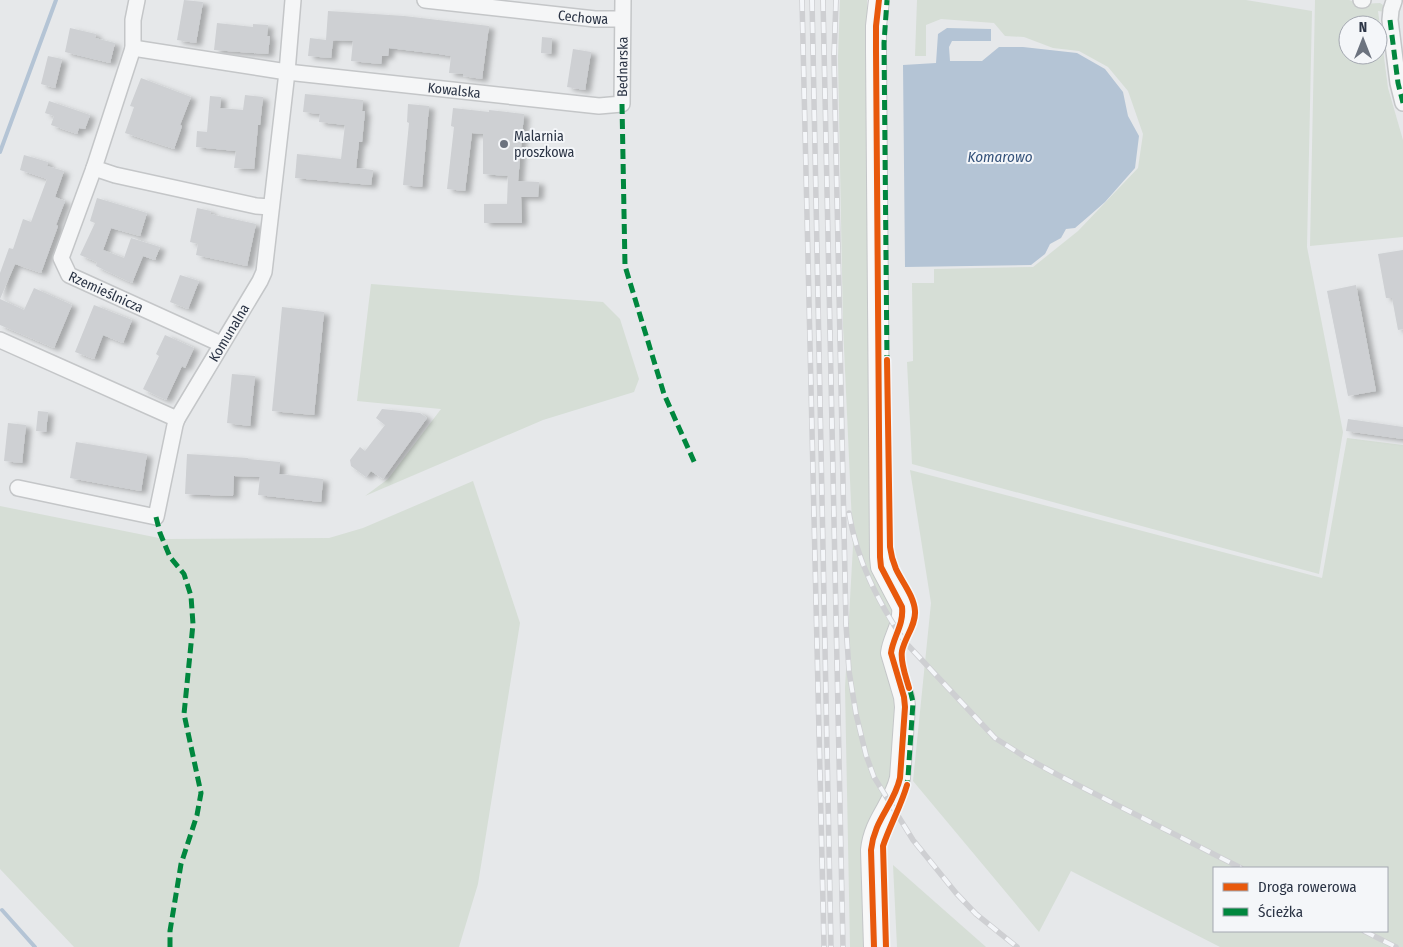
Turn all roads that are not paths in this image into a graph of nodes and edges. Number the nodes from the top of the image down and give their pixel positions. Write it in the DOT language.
graph roads {
  1 [pos="137,0"];
  2 [pos="293,0"];
  3 [pos="425,0"];
  4 [pos="623,0"];
  5 [pos="879,0"];
  6 [pos="1394,0"];
  7 [pos="1403,4"];
  8 [pos="622,20"];
  9 [pos="133,48"];
  10 [pos="287,72"];
  11 [pos="1403,102"];
  12 [pos="622,104"];
  13 [pos="94,168"];
  14 [pos="271,207"];
  15 [pos="0,340"];
  16 [pos="222,344"];
  17 [pos="177,419"];
  18 [pos="18,488"];
  19 [pos="874,947"];
  1 -- 9 [label="street, Rzemieślnicza"];
  2 -- 10 [label="street, Komunalna"];
  3 -- 8 [label="street, Cechowa"];
  4 -- 8 [label="street, Bednarska"];
  5 -- 19 [label="street"];
  6 -- 7 [label="street"];
  6 -- 11 [label="street"];
  8 -- 12 [label="street, Bednarska"];
  9 -- 10 [label="street"];
  9 -- 13 [label="street, Rzemieślnicza"];
  10 -- 12 [label="street, Kowalska"];
  10 -- 14 [label="street, Komunalna"];
  13 -- 14 [label="street"];
  13 -- 16 [label="street, Rzemieślnicza"];
  14 -- 16 [label="street, Komunalna"];
  15 -- 17 [label="street"];
  16 -- 17 [label="street, Komunalna"];
  17 -- 18 [label="street, Komunalna"];
}
